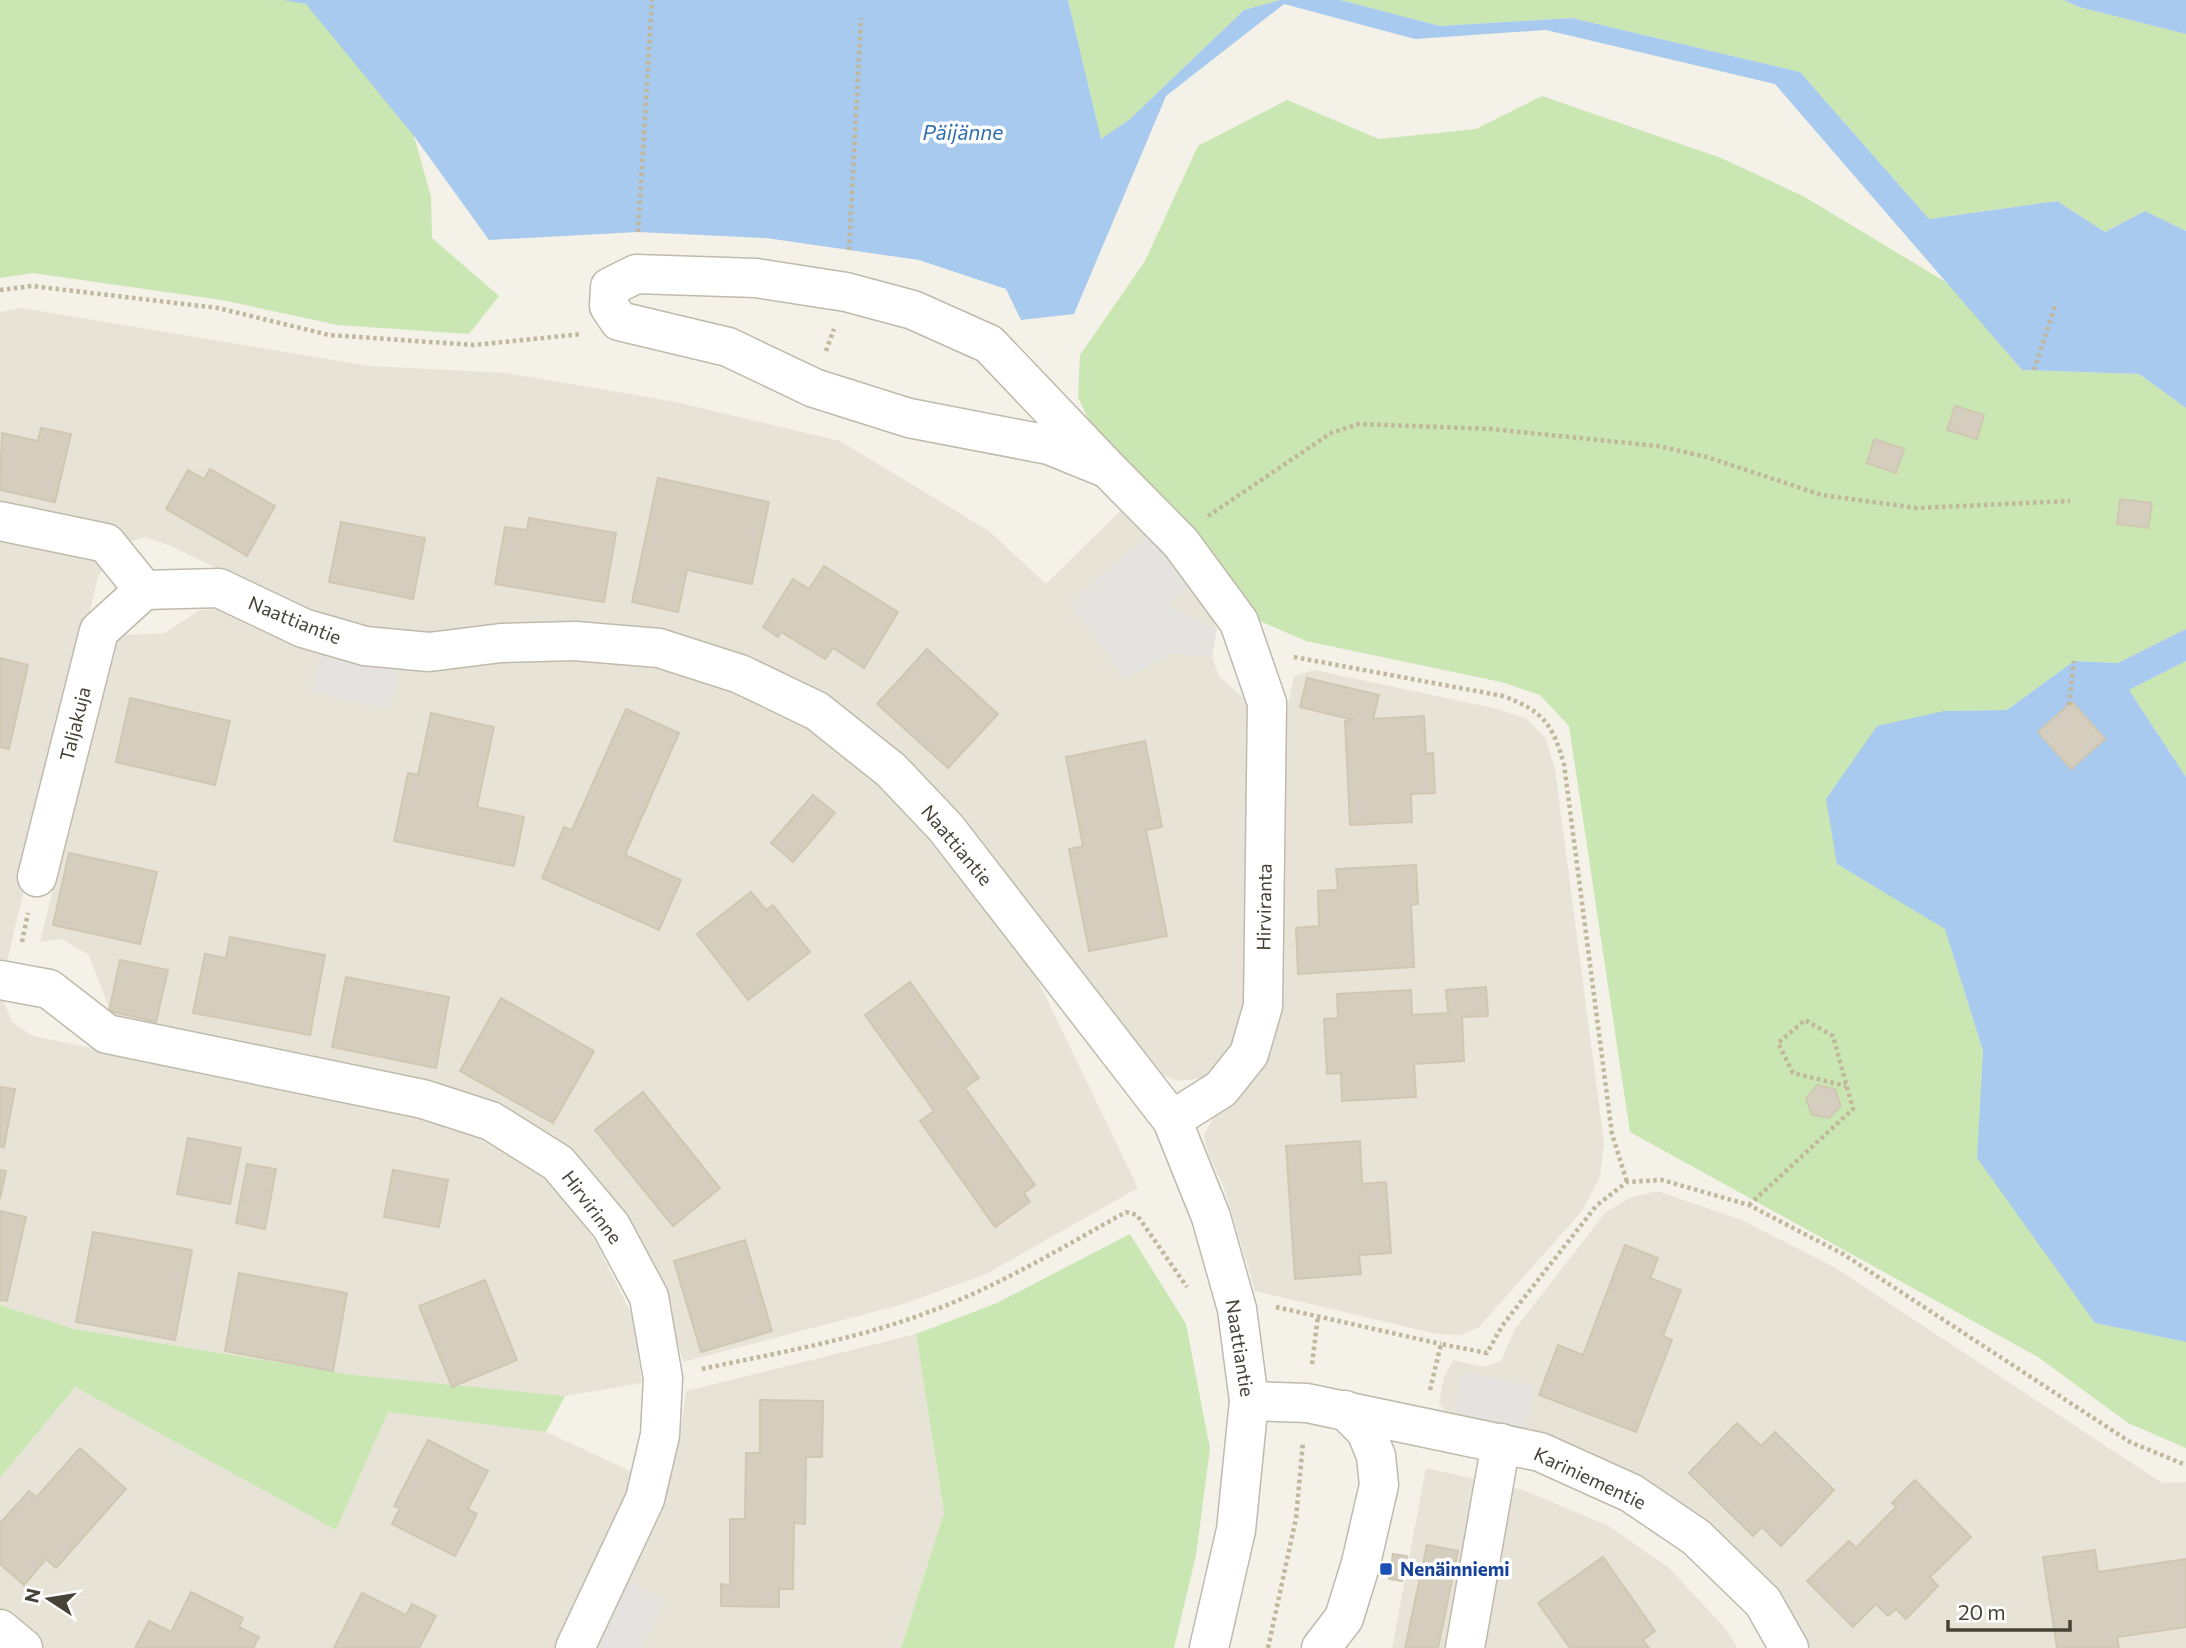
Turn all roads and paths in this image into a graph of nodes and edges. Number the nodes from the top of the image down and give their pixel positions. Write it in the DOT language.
graph roads {
  1 [pos="652,0"];
  2 [pos="861,18"];
  3 [pos="638,232"];
  4 [pos="849,250"];
  5 [pos="0,290"];
  6 [pos="846,292"];
  7 [pos="2056,303"];
  8 [pos="619,321"];
  9 [pos="2034,370"];
  10 [pos="814,388"];
  11 [pos="1108,469"];
  12 [pos="2070,501"];
  13 [pos="1229,504"];
  14 [pos="0,521"];
  15 [pos="144,590"];
  16 [pos="1251,659"];
  17 [pos="2074,661"];
  18 [pos="2069,705"];
  19 [pos="37,877"];
  20 [pos="0,981"];
  21 [pos="1846,1086"];
  22 [pos="1172,1120"];
  23 [pos="1627,1182"];
  24 [pos="1749,1205"];
  25 [pos="1189,1292"];
  26 [pos="1441,1344"];
  27 [pos="663,1378"];
  28 [pos="1249,1401"];
  29 [pos="1307,1403"];
  30 [pos="1345,1410"];
  31 [pos="1421,1425"];
  32 [pos="1501,1443"];
  33 [pos="2186,1465"];
  34 [pos="0,1629"];
  35 [pos="23,1648"];
  36 [pos="575,1648"];
  37 [pos="1209,1648"];
  38 [pos="1268,1648"];
  39 [pos="1321,1648"];
  40 [pos="1465,1648"];
  41 [pos="1789,1648"];
  1 -- 3 [label="path"];
  2 -- 4 [label="path"];
  5 -- 8 [label="path"];
  6 -- 8 [label="street, Hirviranta"];
  6 -- 10 [label="path"];
  6 -- 11 [label="street, Hirviranta"];
  7 -- 9 [label="path"];
  8 -- 10 [label="street"];
  10 -- 11 [label="street"];
  11 -- 16 [label="street, Hirviranta"];
  12 -- 13 [label="path"];
  14 -- 15 [label="street"];
  15 -- 19 [label="street, Taljakuja"];
  15 -- 22 [label="street, Naattiantie"];
  16 -- 22 [label="street, Hirviranta"];
  16 -- 23 [label="path"];
  17 -- 18 [label="path"];
  20 -- 27 [label="street, Hirvirinne"];
  21 -- 21 [label="path"];
  21 -- 24 [label="path"];
  22 -- 28 [label="street, Naattiantie"];
  23 -- 24 [label="path"];
  23 -- 26 [label="path"];
  24 -- 33 [label="path"];
  25 -- 27 [label="path"];
  26 -- 29 [label="path"];
  26 -- 31 [label="path"];
  27 -- 36 [label="street, Hirvirinne"];
  28 -- 29 [label="street, Kariniementie"];
  28 -- 37 [label="street, Naattiantie"];
  29 -- 30 [label="street, Kariniementie"];
  29 -- 38 [label="path"];
  30 -- 31 [label="street, Kariniementie"];
  30 -- 39 [label="street"];
  31 -- 32 [label="street, Kariniementie"];
  32 -- 40 [label="street"];
  32 -- 41 [label="street, Kariniementie"];
  34 -- 35 [label="street"];
}
